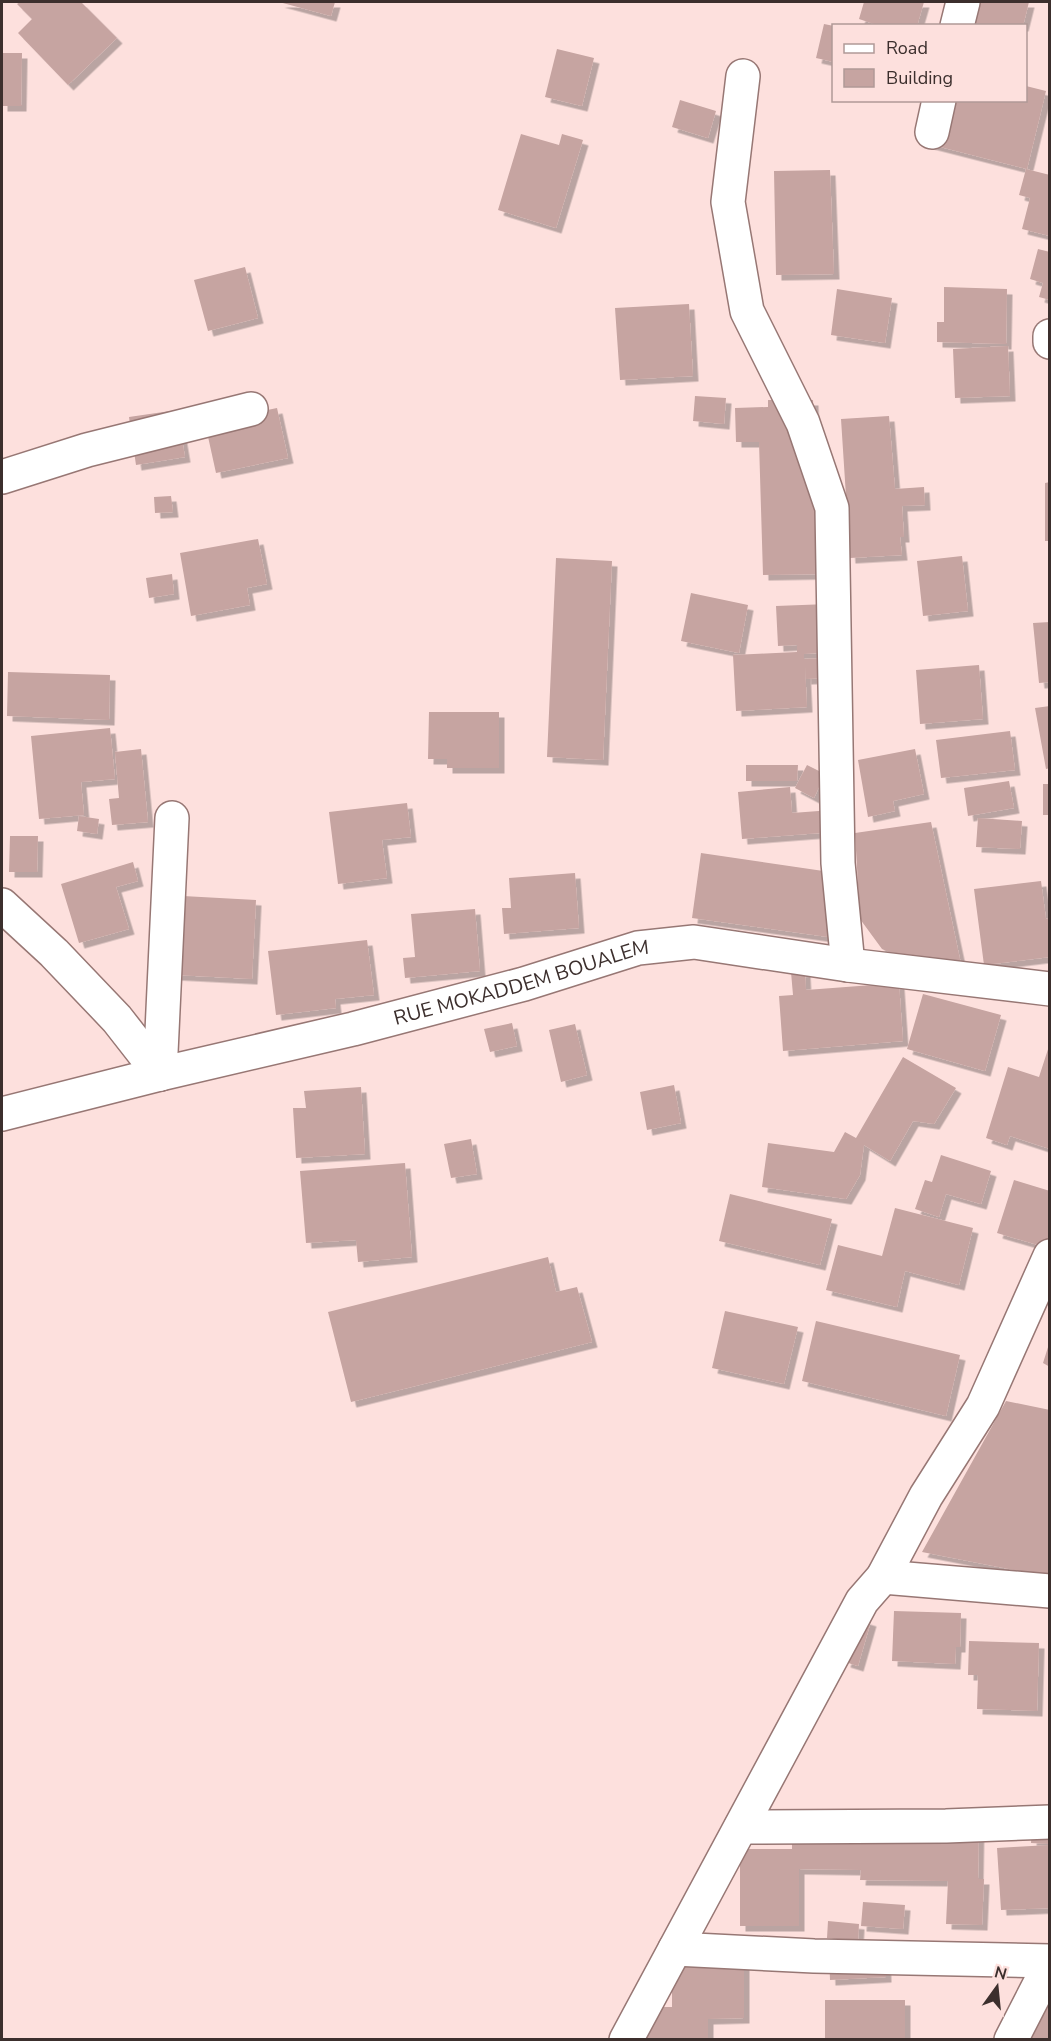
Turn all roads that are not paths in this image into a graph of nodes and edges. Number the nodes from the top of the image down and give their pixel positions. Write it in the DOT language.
graph roads {
  1 [pos="963,2"];
  2 [pos="958,24"];
  3 [pos="743,76"];
  4 [pos="939,102"];
  5 [pos="932,132"];
  6 [pos="1050,336"];
  7 [pos="1050,342"];
  8 [pos="251,409"];
  9 [pos="2,477"];
  10 [pos="172,818"];
  11 [pos="2,905"];
  12 [pos="848,965"];
  13 [pos="1050,989"];
  14 [pos="160,1074"];
  15 [pos="2,1114"];
  16 [pos="1050,1256"];
  17 [pos="883,1577"];
  18 [pos="1050,1591"];
  19 [pos="1050,1822"];
  20 [pos="741,1827"];
  21 [pos="675,1949"];
  22 [pos="1050,1962"];
  23 [pos="626,2040"];
  24 [pos="1011,2040"];
  1 -- 2 [label="street"];
  3 -- 12 [label="street"];
  4 -- 5 [label="street"];
  6 -- 7 [label="street"];
  8 -- 9 [label="street"];
  10 -- 14 [label="street"];
  11 -- 14 [label="street"];
  12 -- 13 [label="street, RUE MOKADDEM BOUALEM"];
  12 -- 14 [label="street, RUE MOKADDEM BOUALEM"];
  14 -- 15 [label="street, RUE MOKADDEM BOUALEM"];
  16 -- 17 [label="street"];
  17 -- 18 [label="street"];
  17 -- 20 [label="street"];
  19 -- 20 [label="street"];
  20 -- 21 [label="street"];
  21 -- 22 [label="street"];
  21 -- 23 [label="street"];
  22 -- 24 [label="street"];
}
